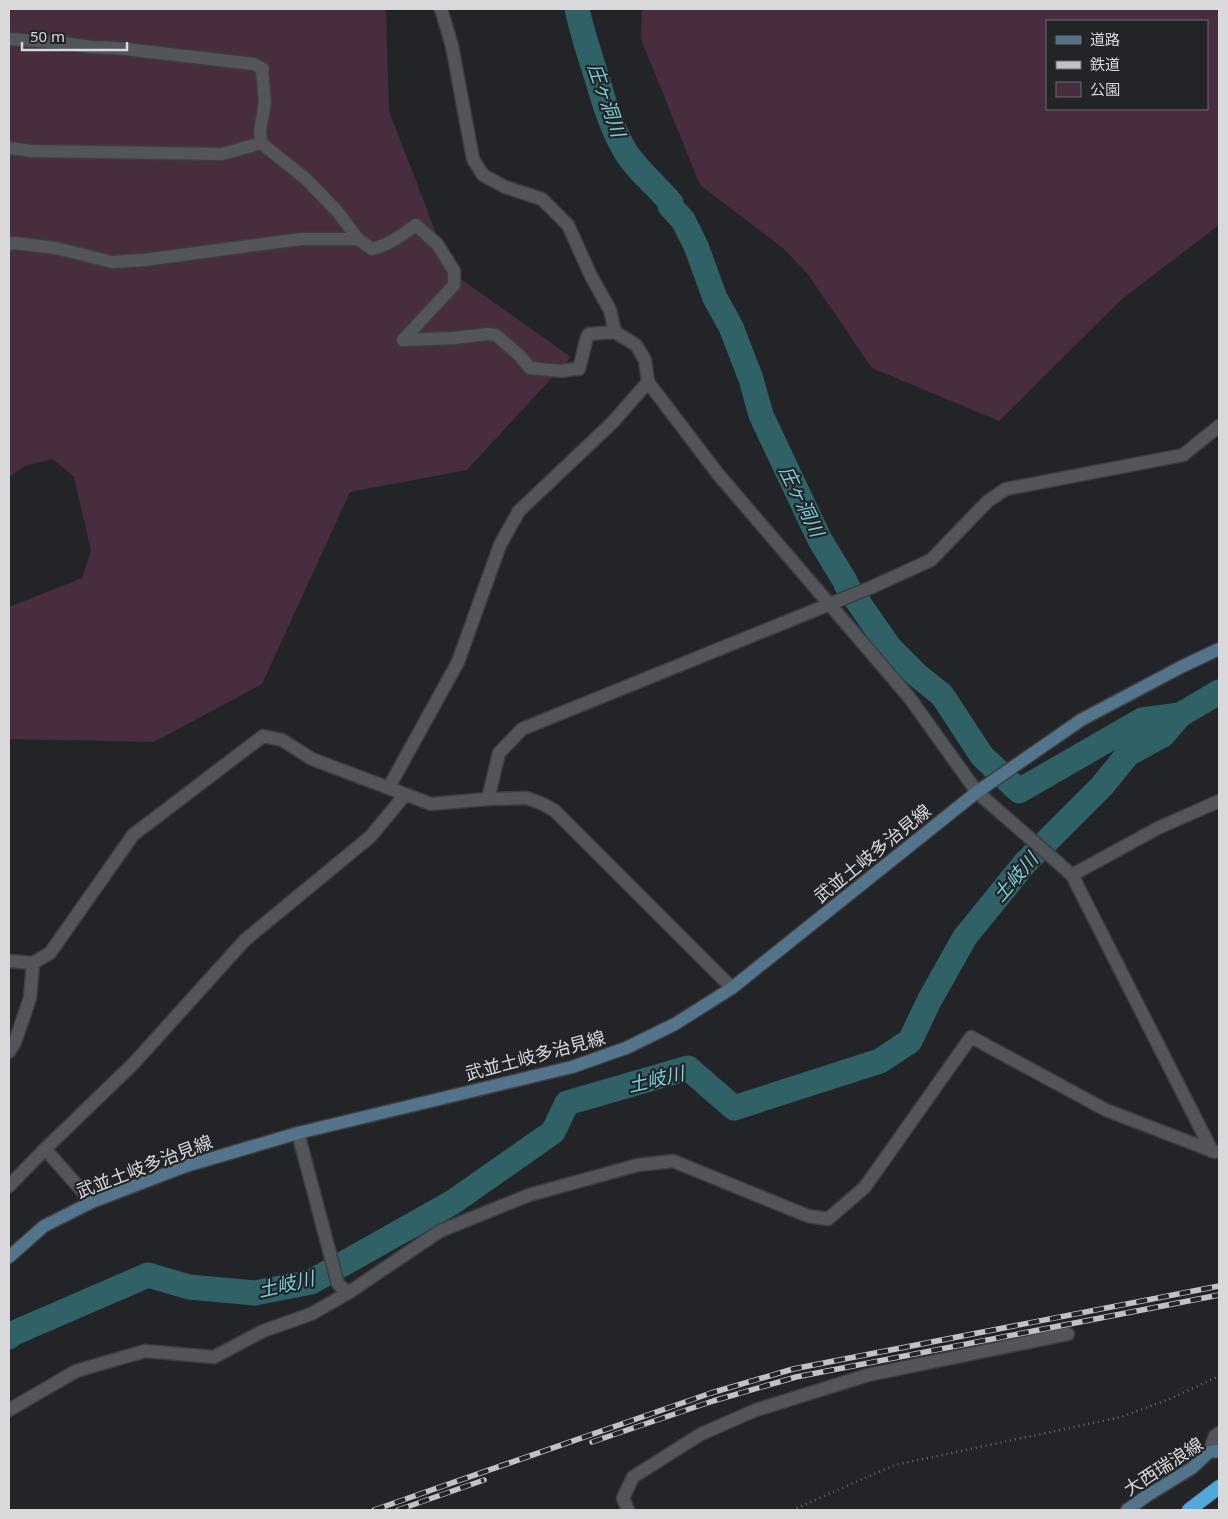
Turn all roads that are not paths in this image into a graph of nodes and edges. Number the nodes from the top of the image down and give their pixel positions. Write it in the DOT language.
graph roads {
  1 [pos="441,9"];
  2 [pos="9,39"];
  3 [pos="261,143"];
  4 [pos="9,148"];
  5 [pos="358,239"];
  6 [pos="9,244"];
  7 [pos="615,332"];
  8 [pos="648,382"];
  9 [pos="1219,426"];
  10 [pos="829,605"];
  11 [pos="1219,649"];
  12 [pos="389,787"];
  13 [pos="981,792"];
  14 [pos="405,794"];
  15 [pos="488,799"];
  16 [pos="1219,801"];
  17 [pos="1072,875"];
  18 [pos="9,961"];
  19 [pos="33,963"];
  20 [pos="732,988"];
  21 [pos="9,1052"];
  22 [pos="298,1133"];
  23 [pos="44,1149"];
  24 [pos="1216,1152"];
  25 [pos="9,1186"];
  26 [pos="92,1202"];
  27 [pos="9,1257"];
  28 [pos="343,1288"];
  29 [pos="1068,1334"];
  30 [pos="9,1410"];
  31 [pos="1219,1433"];
  32 [pos="1214,1452"];
  33 [pos="1219,1487"];
  34 [pos="628,1510"];
  35 [pos="1127,1510"];
  36 [pos="1189,1510"];
  1 -- 7 [label="street"];
  2 -- 3 [label="street"];
  3 -- 4 [label="street"];
  3 -- 5 [label="street"];
  5 -- 6 [label="street"];
  5 -- 7 [label="street"];
  7 -- 8 [label="street"];
  8 -- 10 [label="street"];
  8 -- 12 [label="street"];
  9 -- 10 [label="street"];
  10 -- 13 [label="street"];
  10 -- 15 [label="street"];
  11 -- 13 [label="main road, 武並土岐多治見線"];
  12 -- 14 [label="street"];
  12 -- 19 [label="street"];
  13 -- 17 [label="street"];
  13 -- 20 [label="main road, 武並土岐多治見線"];
  14 -- 15 [label="street"];
  14 -- 23 [label="street"];
  15 -- 20 [label="street"];
  16 -- 17 [label="street"];
  17 -- 24 [label="street"];
  18 -- 19 [label="street"];
  19 -- 21 [label="street"];
  20 -- 22 [label="main road, 武並土岐多治見線"];
  22 -- 26 [label="main road, 武並土岐多治見線"];
  22 -- 28 [label="street"];
  23 -- 25 [label="street"];
  23 -- 26 [label="street"];
  24 -- 28 [label="street"];
  26 -- 27 [label="main road, 武並土岐多治見線"];
  28 -- 30 [label="street"];
  29 -- 34 [label="street"];
  31 -- 32 [label="street"];
  32 -- 35 [label="main road, 大西瑞浪線"];
  33 -- 36 [label="highway"];
}
